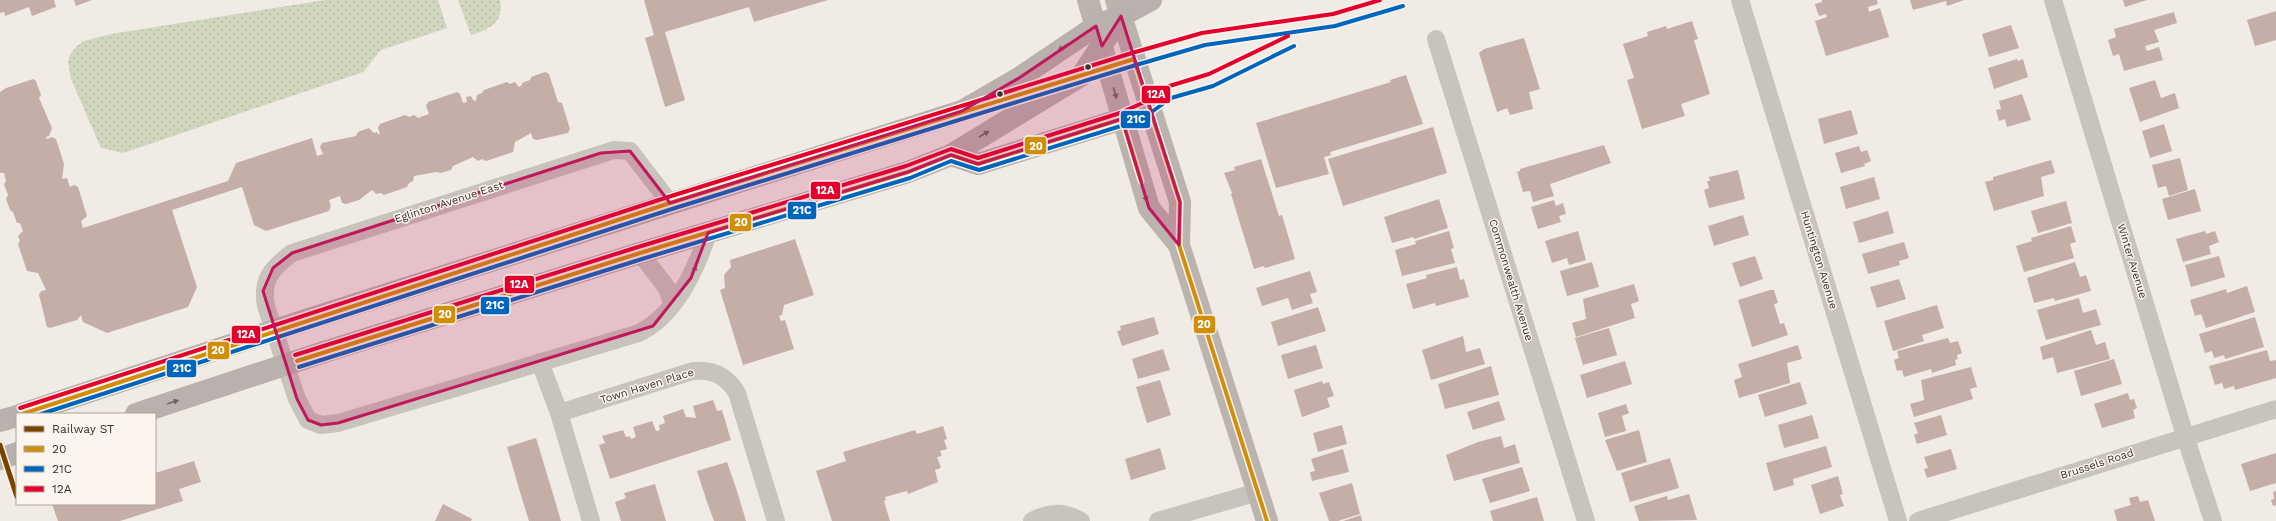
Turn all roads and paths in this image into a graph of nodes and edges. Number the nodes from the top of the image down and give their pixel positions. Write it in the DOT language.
graph roads {
  1 [pos="1088,0"];
  2 [pos="1151,0"];
  3 [pos="1740,0"];
  4 [pos="2053,0"];
  5 [pos="1119,8"];
  6 [pos="1098,36"];
  7 [pos="1436,39"];
  8 [pos="1122,119"];
  9 [pos="950,155"];
  10 [pos="670,204"];
  11 [pos="708,232"];
  12 [pos="1179,245"];
  13 [pos="640,253"];
  14 [pos="672,303"];
  15 [pos="540,362"];
  16 [pos="2276,409"];
  17 [pos="559,412"];
  18 [pos="25,413"];
  19 [pos="139,413"];
  20 [pos="16,416"];
  21 [pos="0,421"];
  22 [pos="2185,436"];
  23 [pos="16,453"];
  24 [pos="0,459"];
  25 [pos="1258,492"];
  26 [pos="591,521"];
  27 [pos="776,521"];
  28 [pos="1032,521"];
  29 [pos="1081,521"];
  30 [pos="1158,521"];
  31 [pos="1267,521"];
  32 [pos="1586,521"];
  33 [pos="1898,521"];
  34 [pos="1918,521"];
  35 [pos="2213,521"];
  1 -- 6 [label="main road"];
  2 -- 5 [label="main road"];
  3 -- 33 [label="street, Huntington Avenue"];
  4 -- 22 [label="street, Winter Avenue"];
  5 -- 6 [label="main road"];
  5 -- 12 [label="main road"];
  6 -- 8 [label="main road, one-way"];
  9 -- 6 [label="main road, one-way"];
  6 -- 10 [label="main road, one-way"];
  7 -- 32 [label="street, Commonwealth Avenue"];
  8 -- 9 [label="main road"];
  8 -- 12 [label="main road, one-way"];
  9 -- 11 [label="main road"];
  10 -- 15 [label="street, Eglinton Avenue East"];
  10 -- 18 [label="main road, bridge"];
  11 -- 13 [label="main road"];
  14 -- 11 [label="street, Eglinton Avenue East, one-way"];
  12 -- 25 [label="main road"];
  13 -- 14 [label="street"];
  19 -- 13 [label="main road, one-way, bridge"];
  14 -- 15 [label="street, Eglinton Avenue East"];
  15 -- 17 [label="street"];
  16 -- 22 [label="street, Brussels Road"];
  17 -- 26 [label="street"];
  17 -- 27 [label="street, Town Haven Place"];
  20 -- 21 [label="main road"];
  22 -- 34 [label="street, Brussels Road"];
  22 -- 35 [label="street, Winter Avenue"];
  23 -- 24 [label="main road"];
  25 -- 30 [label="street"];
  25 -- 31 [label="main road"];
  28 -- 29 [label="street"];
}
